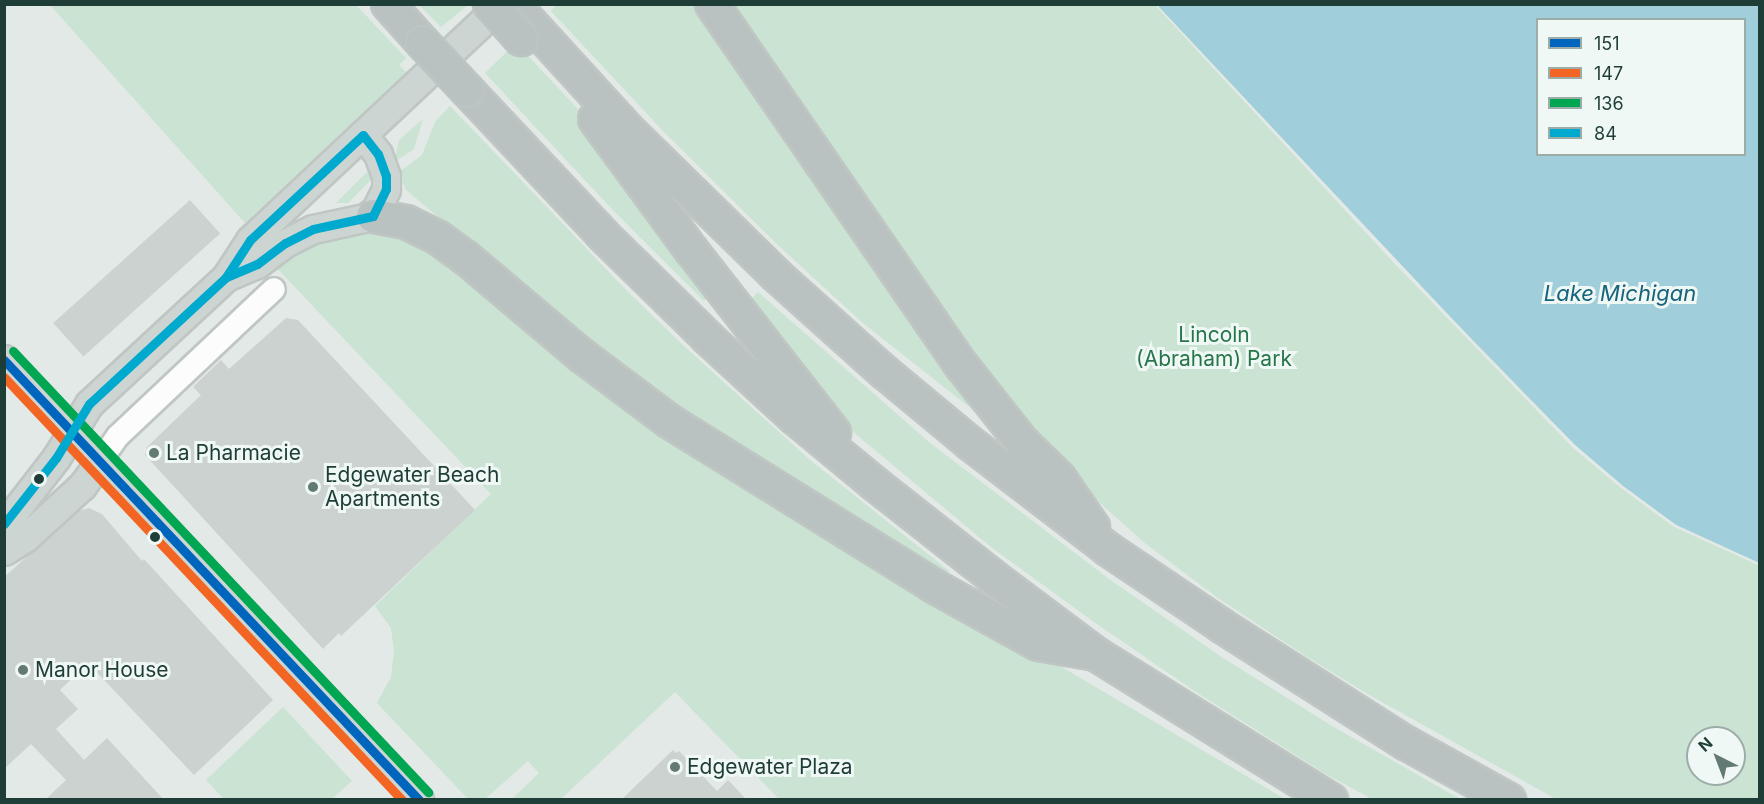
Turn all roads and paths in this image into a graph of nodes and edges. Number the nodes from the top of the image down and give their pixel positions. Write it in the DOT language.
graph roads {
  1 [pos="388,4"];
  2 [pos="490,4"];
  3 [pos="501,4"];
  4 [pos="712,4"];
  5 [pos="523,23"];
  6 [pos="363,135"];
  7 [pos="373,216"];
  8 [pos="226,277"];
  9 [pos="274,289"];
  10 [pos="4,359"];
  11 [pos="72,431"];
  12 [pos="101,460"];
  13 [pos="875,484"];
  14 [pos="4,525"];
  15 [pos="1109,550"];
  16 [pos="4,551"];
  17 [pos="1096,654"];
  18 [pos="419,800"];
  19 [pos="1331,800"];
  20 [pos="1509,800"];
  1 -- 13 [label="highway, bridge"];
  2 -- 5 [label="highway, bridge"];
  3 -- 6 [label="main road"];
  4 -- 15 [label="highway"];
  5 -- 13 [label="highway"];
  5 -- 15 [label="highway"];
  6 -- 7 [label="main road"];
  6 -- 8 [label="main road"];
  7 -- 8 [label="main road"];
  7 -- 17 [label="highway"];
  8 -- 11 [label="main road"];
  9 -- 12 [label="street"];
  10 -- 11 [label="main road"];
  11 -- 12 [label="main road"];
  11 -- 14 [label="main road"];
  12 -- 16 [label="main road"];
  12 -- 18 [label="main road"];
  13 -- 17 [label="highway"];
  15 -- 20 [label="highway"];
  17 -- 19 [label="highway"];
}
